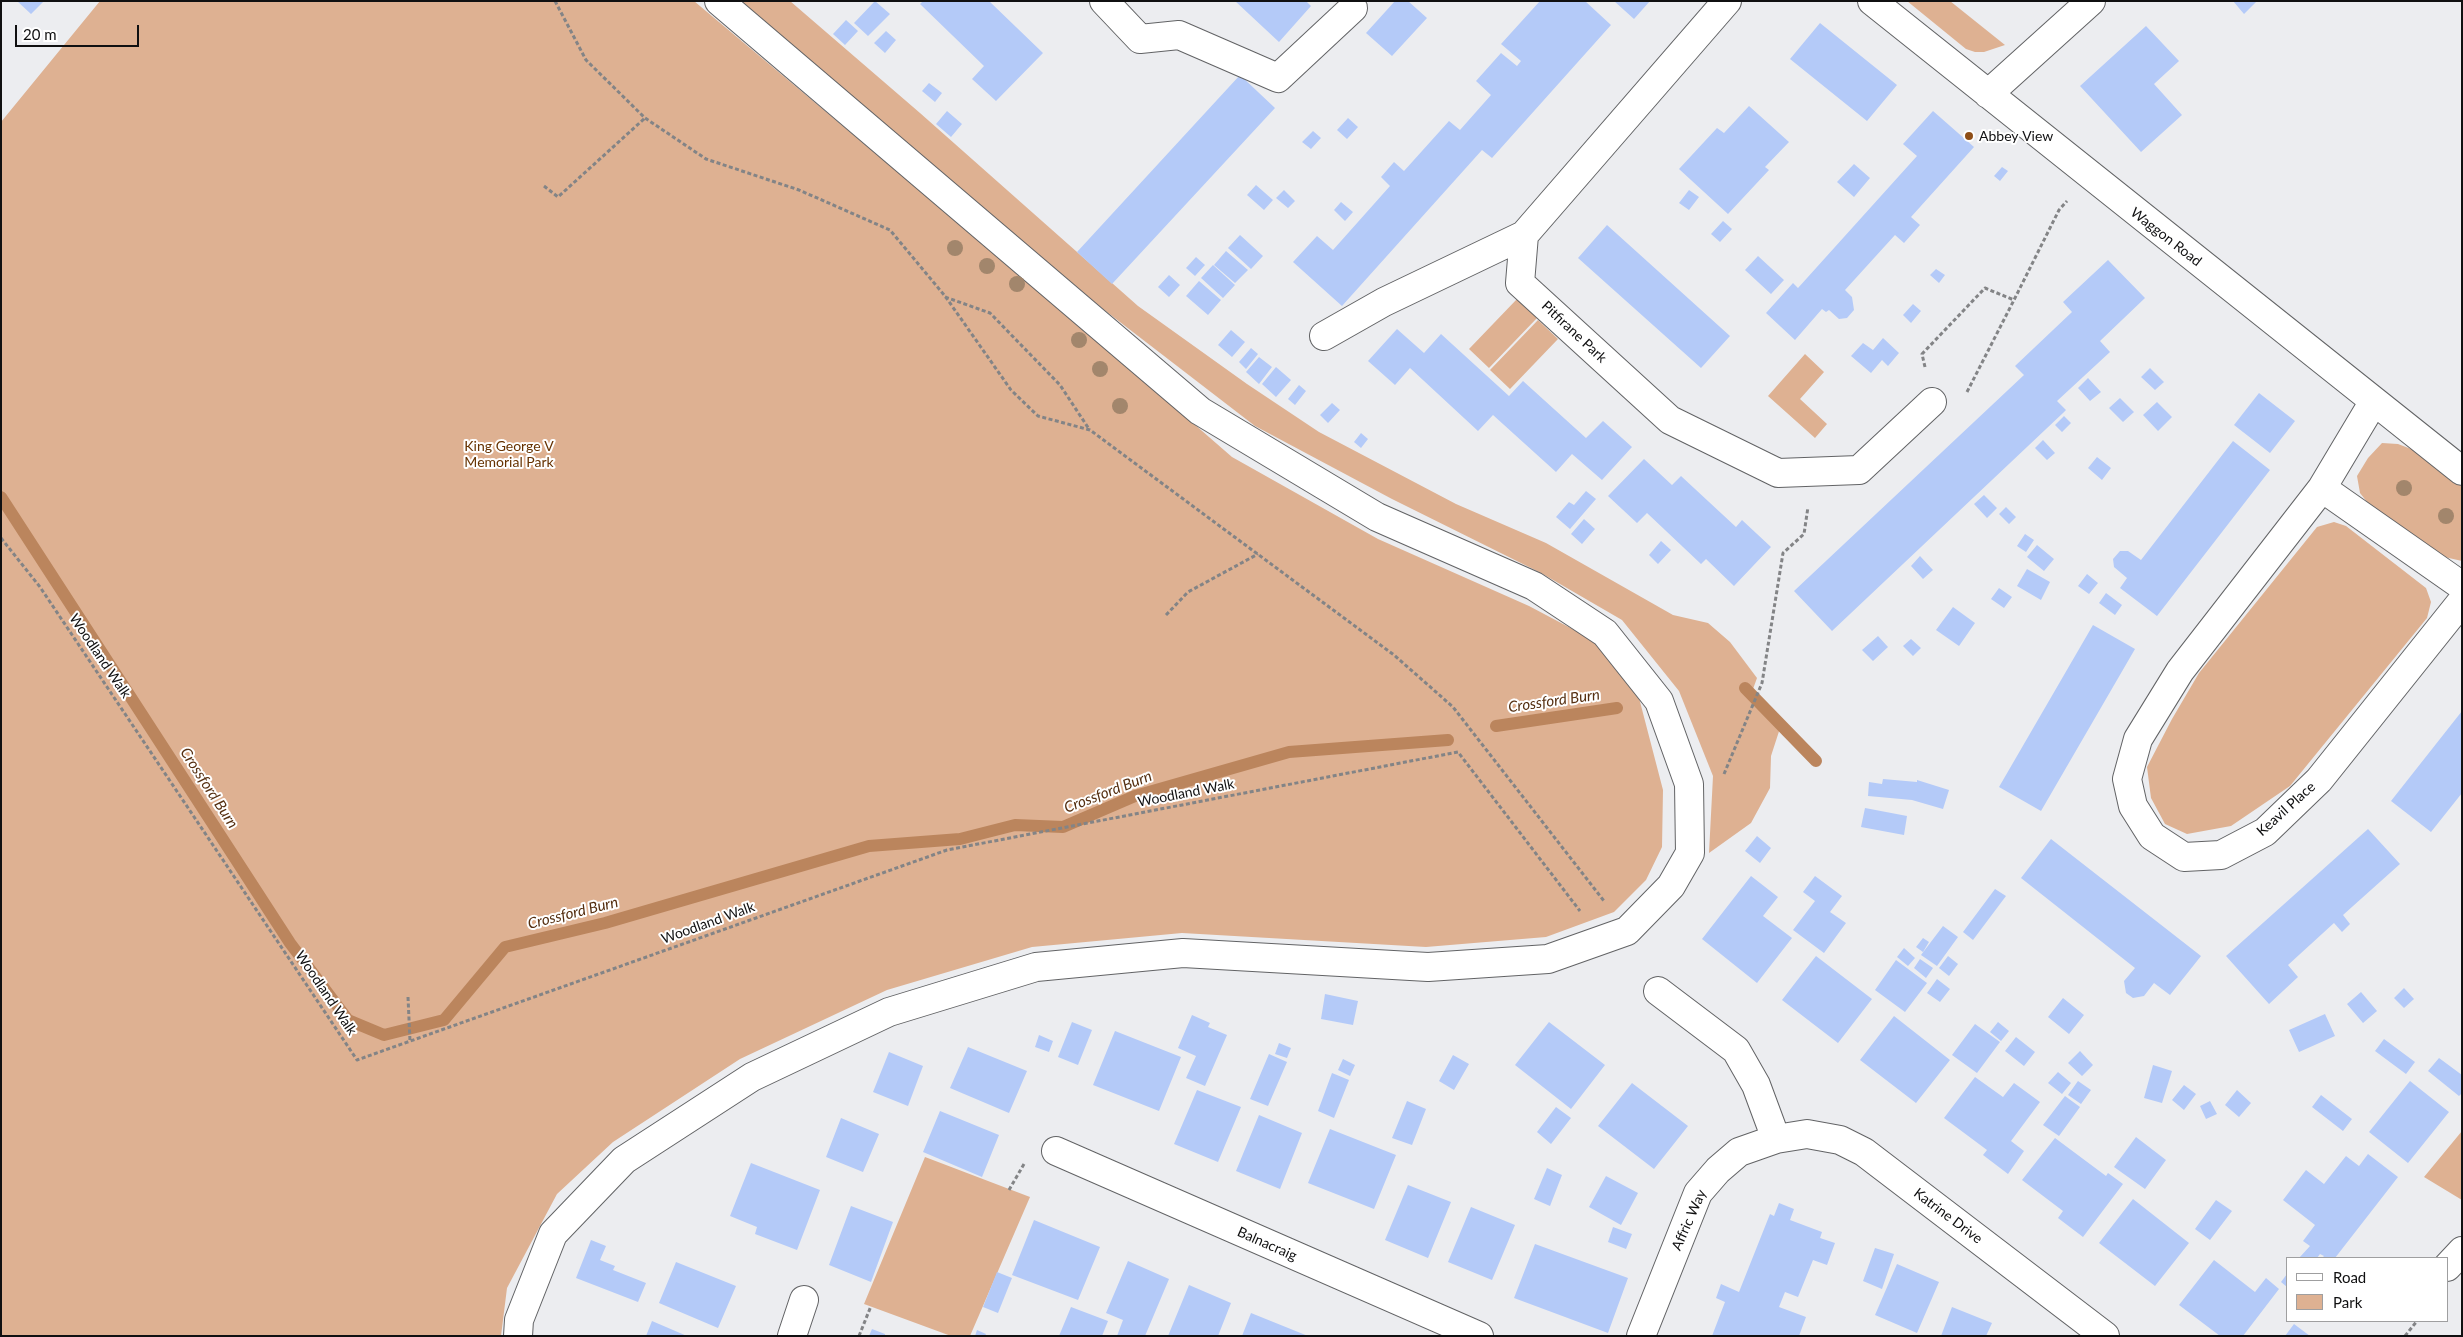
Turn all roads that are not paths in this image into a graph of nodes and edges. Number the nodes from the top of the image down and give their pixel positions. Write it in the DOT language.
graph roads {
  1 [pos="719,1"];
  2 [pos="1104,1"];
  3 [pos="1727,1"];
  4 [pos="1872,1"];
  5 [pos="2091,1"];
  6 [pos="1353,8"];
  7 [pos="1988,94"];
  8 [pos="1524,235"];
  9 [pos="1324,336"];
  10 [pos="2374,401"];
  11 [pos="1932,402"];
  12 [pos="2462,471"];
  13 [pos="2322,488"];
  14 [pos="2462,586"];
  15 [pos="2462,601"];
  16 [pos="1658,991"];
  17 [pos="1776,1139"];
  18 [pos="1056,1152"];
  19 [pos="2462,1251"];
  20 [pos="2448,1266"];
  21 [pos="804,1300"];
  22 [pos="518,1336"];
  23 [pos="792,1336"];
  24 [pos="1479,1336"];
  25 [pos="1641,1336"];
  26 [pos="2105,1336"];
  1 -- 22 [label="street"];
  2 -- 6 [label="street"];
  3 -- 8 [label="street"];
  4 -- 7 [label="street, Waggon Road"];
  5 -- 7 [label="street"];
  7 -- 10 [label="street, Waggon Road"];
  8 -- 9 [label="street"];
  8 -- 11 [label="street, Pitfirane Park"];
  10 -- 12 [label="street, Waggon Road"];
  10 -- 13 [label="street, Keavil Place"];
  13 -- 14 [label="street"];
  13 -- 15 [label="street, Keavil Place"];
  16 -- 17 [label="street"];
  17 -- 25 [label="street, Affric Way"];
  17 -- 26 [label="street, Katrine Drive"];
  18 -- 24 [label="street, Balnacraig"];
  19 -- 20 [label="street"];
  21 -- 23 [label="street"];
}
